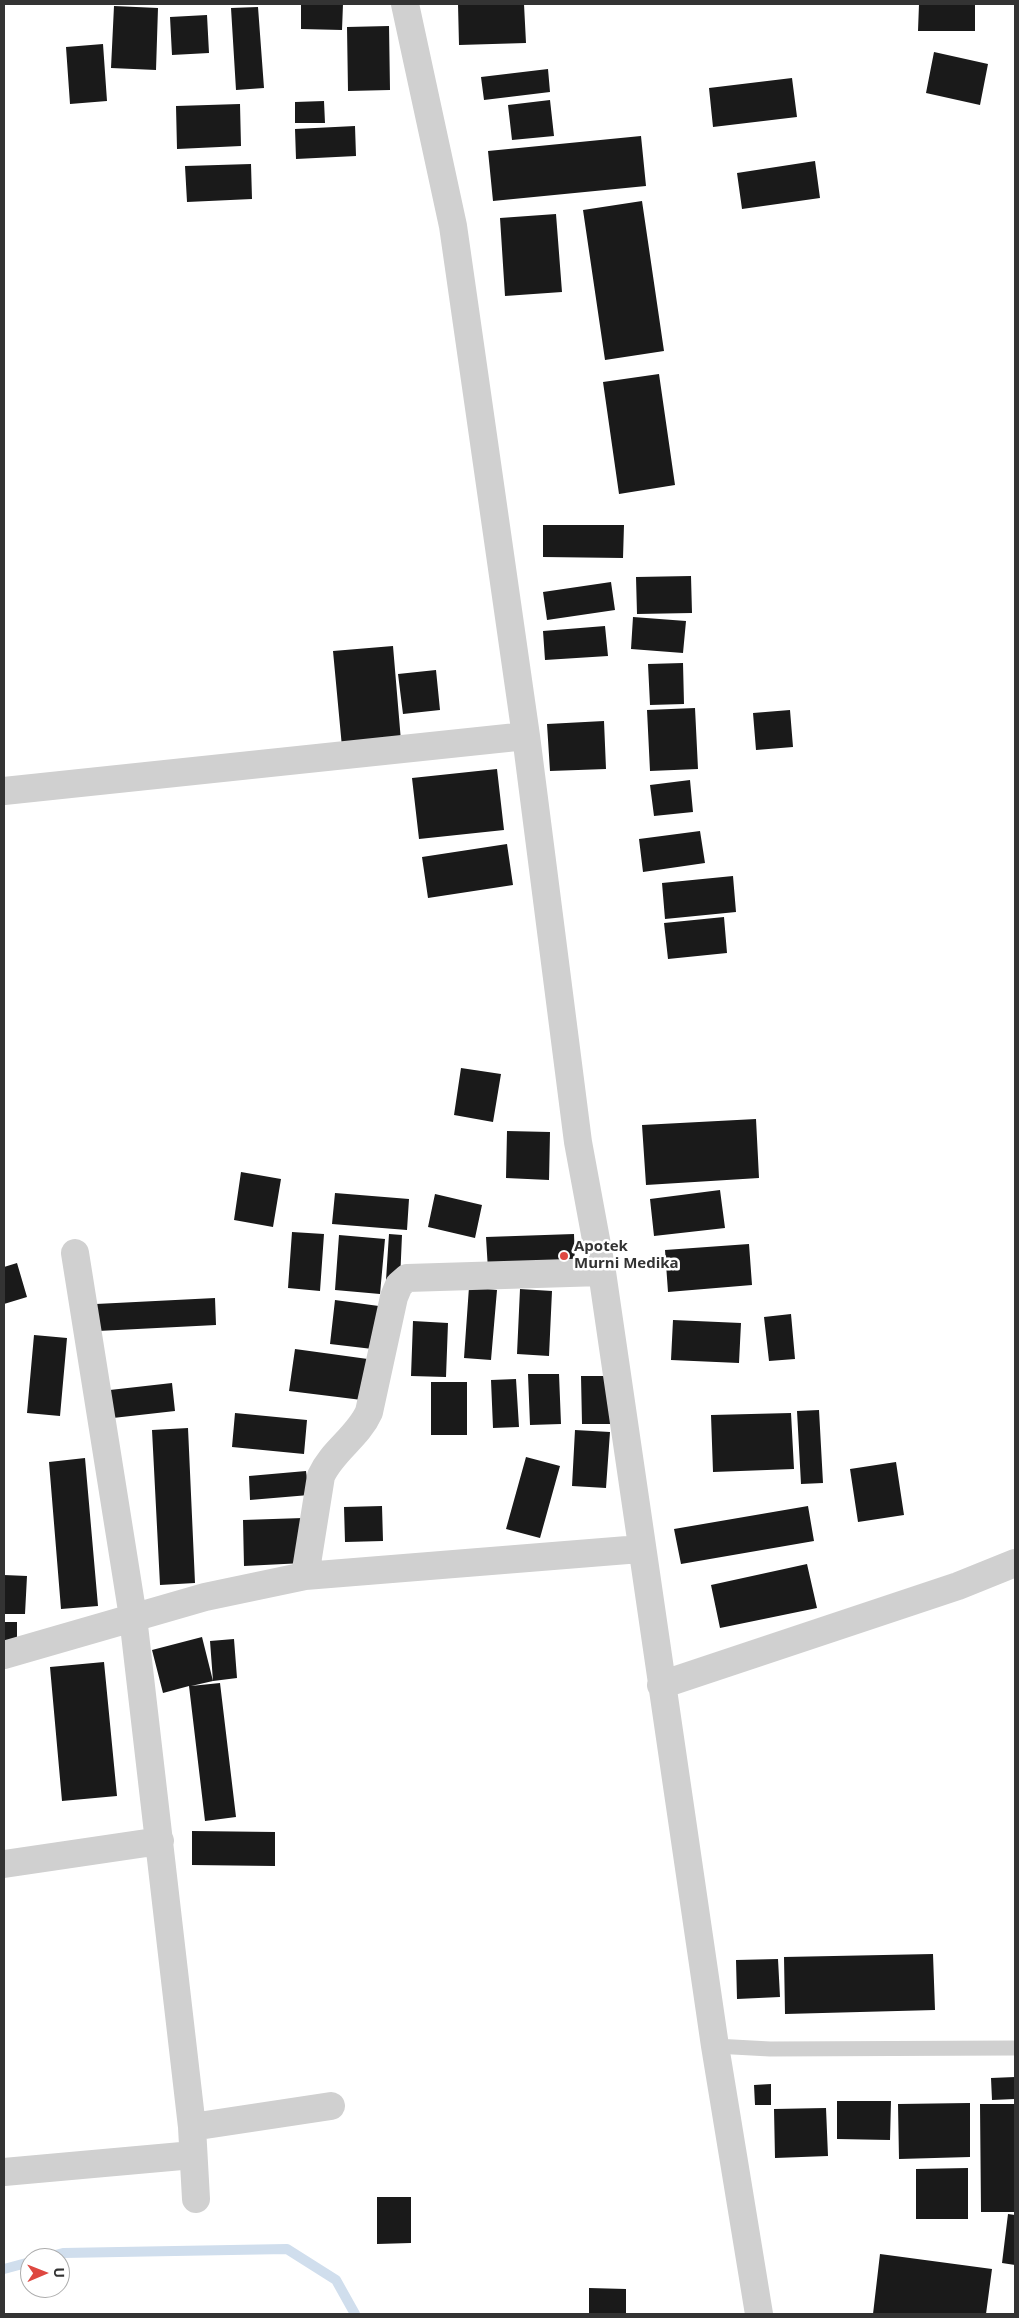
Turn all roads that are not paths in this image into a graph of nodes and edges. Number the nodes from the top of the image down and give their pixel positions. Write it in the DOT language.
graph roads {
  1 [pos="405,4"];
  2 [pos="526,736"];
  3 [pos="4,791"];
  4 [pos="75,1253"];
  5 [pos="602,1272"];
  6 [pos="640,1549"];
  7 [pos="1015,1563"];
  8 [pos="305,1576"];
  9 [pos="133,1617"];
  10 [pos="4,1655"];
  11 [pos="661,1685"];
  12 [pos="160,1841"];
  13 [pos="4,1864"];
  14 [pos="715,2046"];
  15 [pos="1015,2048"];
  16 [pos="331,2106"];
  17 [pos="192,2127"];
  18 [pos="193,2155"];
  19 [pos="4,2172"];
  20 [pos="196,2199"];
  21 [pos="760,2314"];
  1 -- 2 [label="street"];
  2 -- 3 [label="street"];
  2 -- 5 [label="street"];
  4 -- 9 [label="street"];
  5 -- 6 [label="street"];
  5 -- 8 [label="street"];
  6 -- 8 [label="street"];
  6 -- 11 [label="street"];
  7 -- 11 [label="street"];
  8 -- 9 [label="street"];
  9 -- 10 [label="street"];
  9 -- 12 [label="street"];
  11 -- 14 [label="street"];
  12 -- 13 [label="street"];
  12 -- 17 [label="street"];
  14 -- 15 [label="lane"];
  14 -- 21 [label="street"];
  16 -- 17 [label="street"];
  17 -- 18 [label="street"];
  18 -- 19 [label="street"];
  18 -- 20 [label="street"];
}
